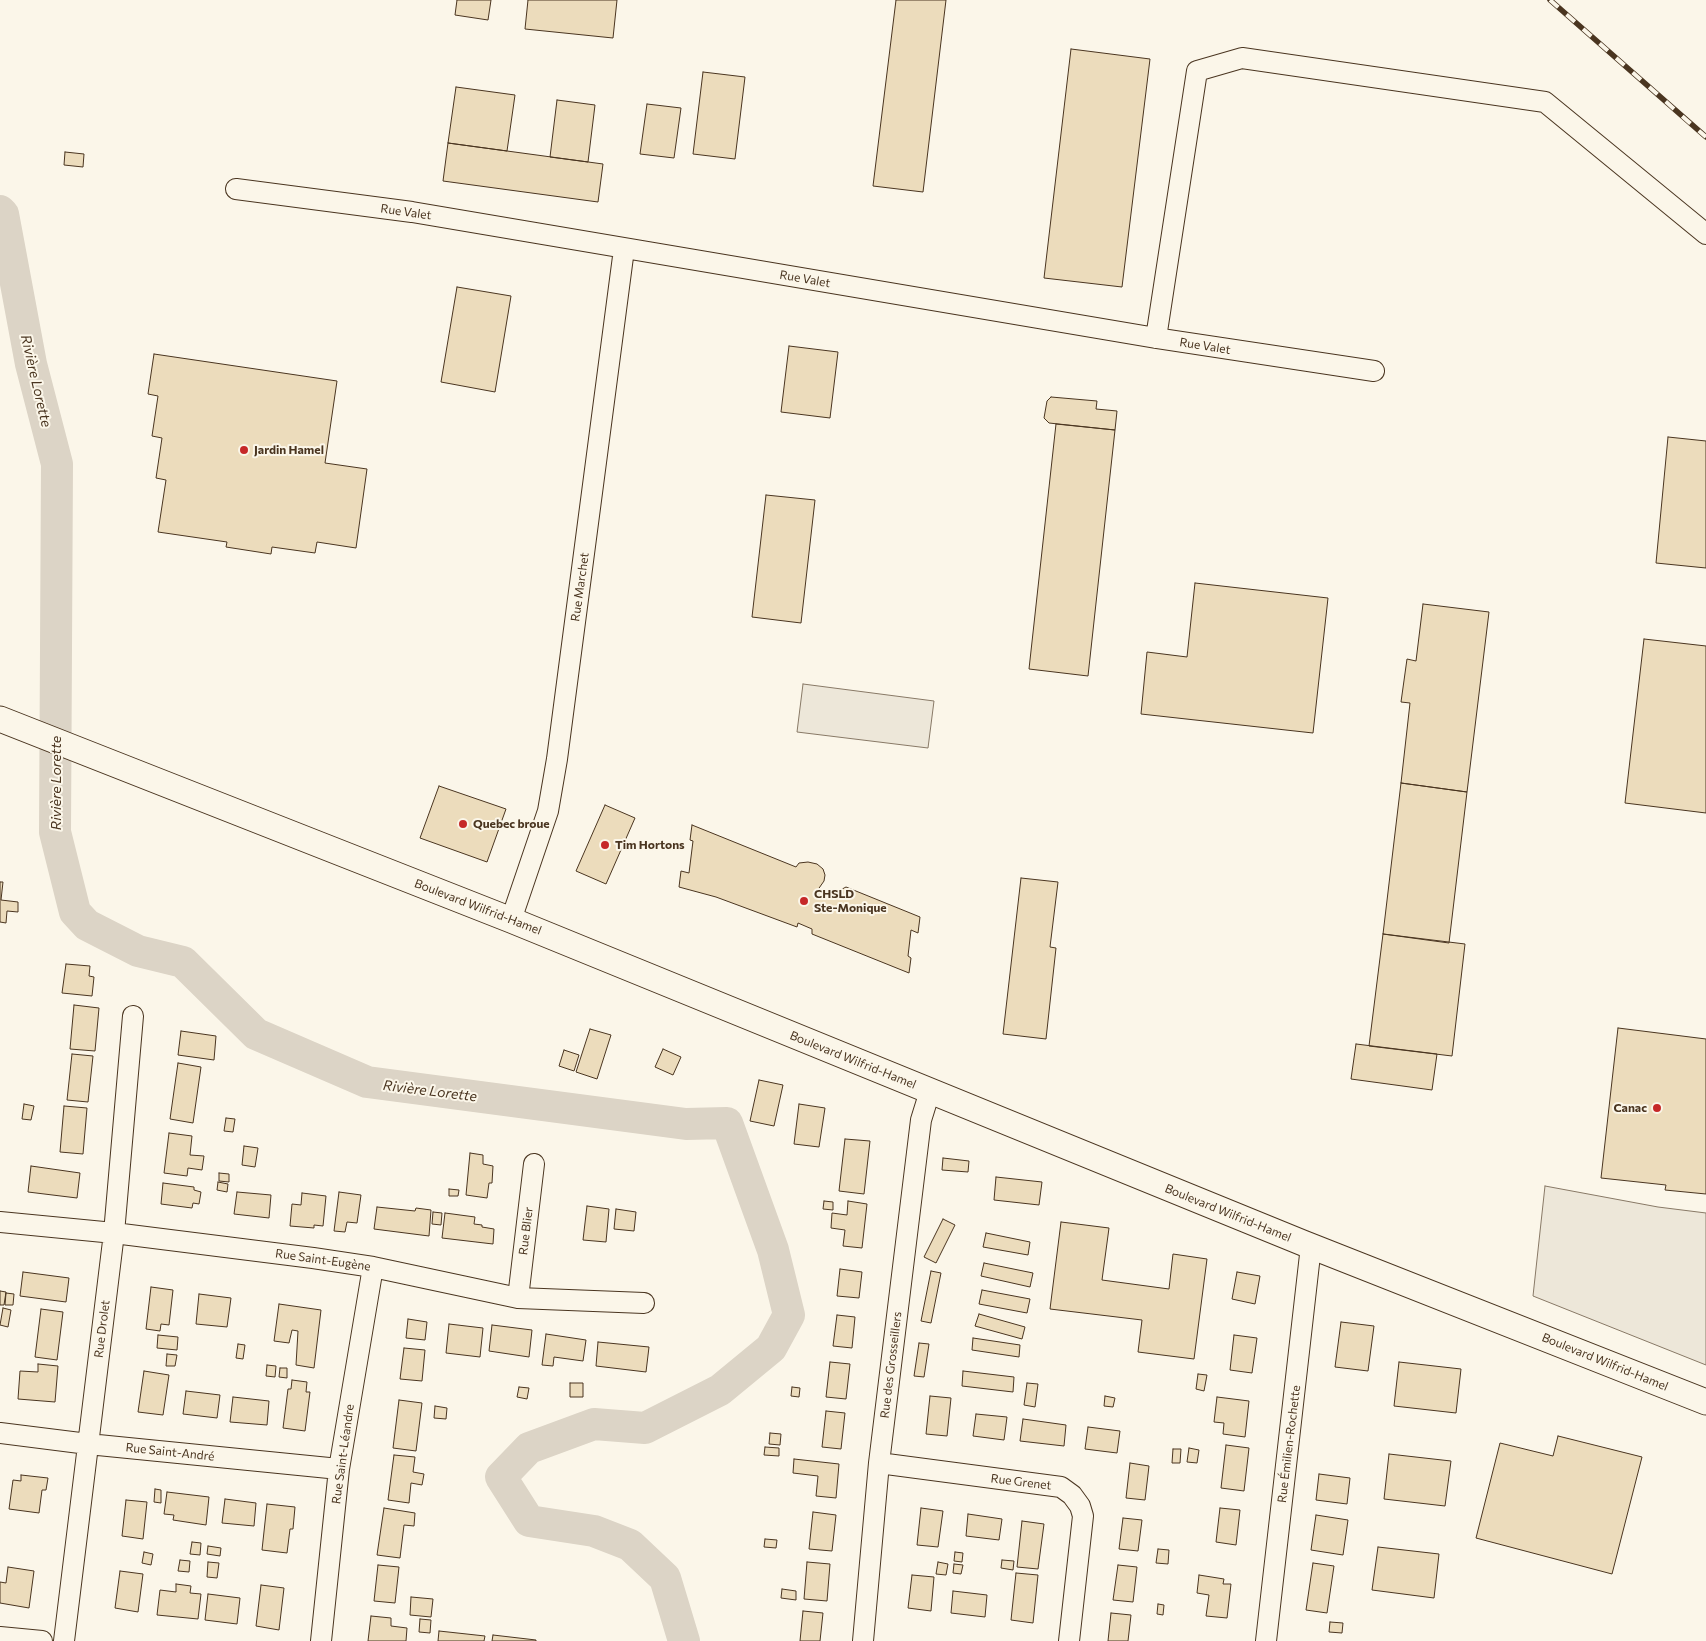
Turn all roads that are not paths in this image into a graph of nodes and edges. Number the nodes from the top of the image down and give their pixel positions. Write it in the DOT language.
graph roads {
  1 [pos="236,189"];
  2 [pos="1706,234"];
  3 [pos="624,249"];
  4 [pos="1156,338"];
  5 [pos="1374,371"];
  6 [pos="6,722"];
  7 [pos="511,920"];
  8 [pos="134,1016"];
  9 [pos="930,1091"];
  10 [pos="534,1164"];
  11 [pos="0,1222"];
  12 [pos="114,1232"];
  13 [pos="1311,1246"];
  14 [pos="373,1267"];
  15 [pos="518,1298"];
  16 [pos="644,1303"];
  17 [pos="1706,1402"];
  18 [pos="0,1433"];
  19 [pos="88,1444"];
  20 [pos="879,1464"];
  21 [pos="339,1469"];
  22 [pos="0,1637"];
  23 [pos="42,1641"];
  24 [pos="64,1641"];
  25 [pos="321,1641"];
  26 [pos="863,1641"];
  27 [pos="1069,1641"];
  28 [pos="1266,1641"];
  1 -- 3 [label="street, Rue Valet"];
  2 -- 4 [label="street"];
  3 -- 4 [label="street, Rue Valet"];
  3 -- 7 [label="street, Rue Marchet"];
  4 -- 5 [label="street, Rue Valet"];
  6 -- 7 [label="main road, Boulevard Wilfrid-Hamel"];
  7 -- 9 [label="main road, Boulevard Wilfrid-Hamel"];
  8 -- 12 [label="street, Rue Drolet"];
  9 -- 13 [label="main road, Boulevard Wilfrid-Hamel"];
  9 -- 20 [label="street, Rue des Grosseillers"];
  10 -- 15 [label="street, Rue Blier"];
  11 -- 12 [label="street, Rue Saint-Eugène"];
  12 -- 14 [label="street, Rue Saint-Eugène"];
  12 -- 19 [label="street, Rue Drolet"];
  13 -- 17 [label="main road, Boulevard Wilfrid-Hamel"];
  13 -- 28 [label="street, Rue Émilien-Rochette"];
  14 -- 15 [label="street, Rue Saint-Eugène"];
  14 -- 21 [label="street, Rue Saint-Léandre"];
  15 -- 16 [label="street, Rue Saint-Eugène"];
  18 -- 19 [label="street, Rue Saint-André"];
  19 -- 21 [label="street, Rue Saint-André"];
  19 -- 24 [label="street, Rue Drolet"];
  20 -- 26 [label="street, Rue des Grosseillers"];
  20 -- 27 [label="street, Rue Grenet"];
  21 -- 25 [label="street, Rue Saint-Léandre"];
  22 -- 23 [label="street"];
}
